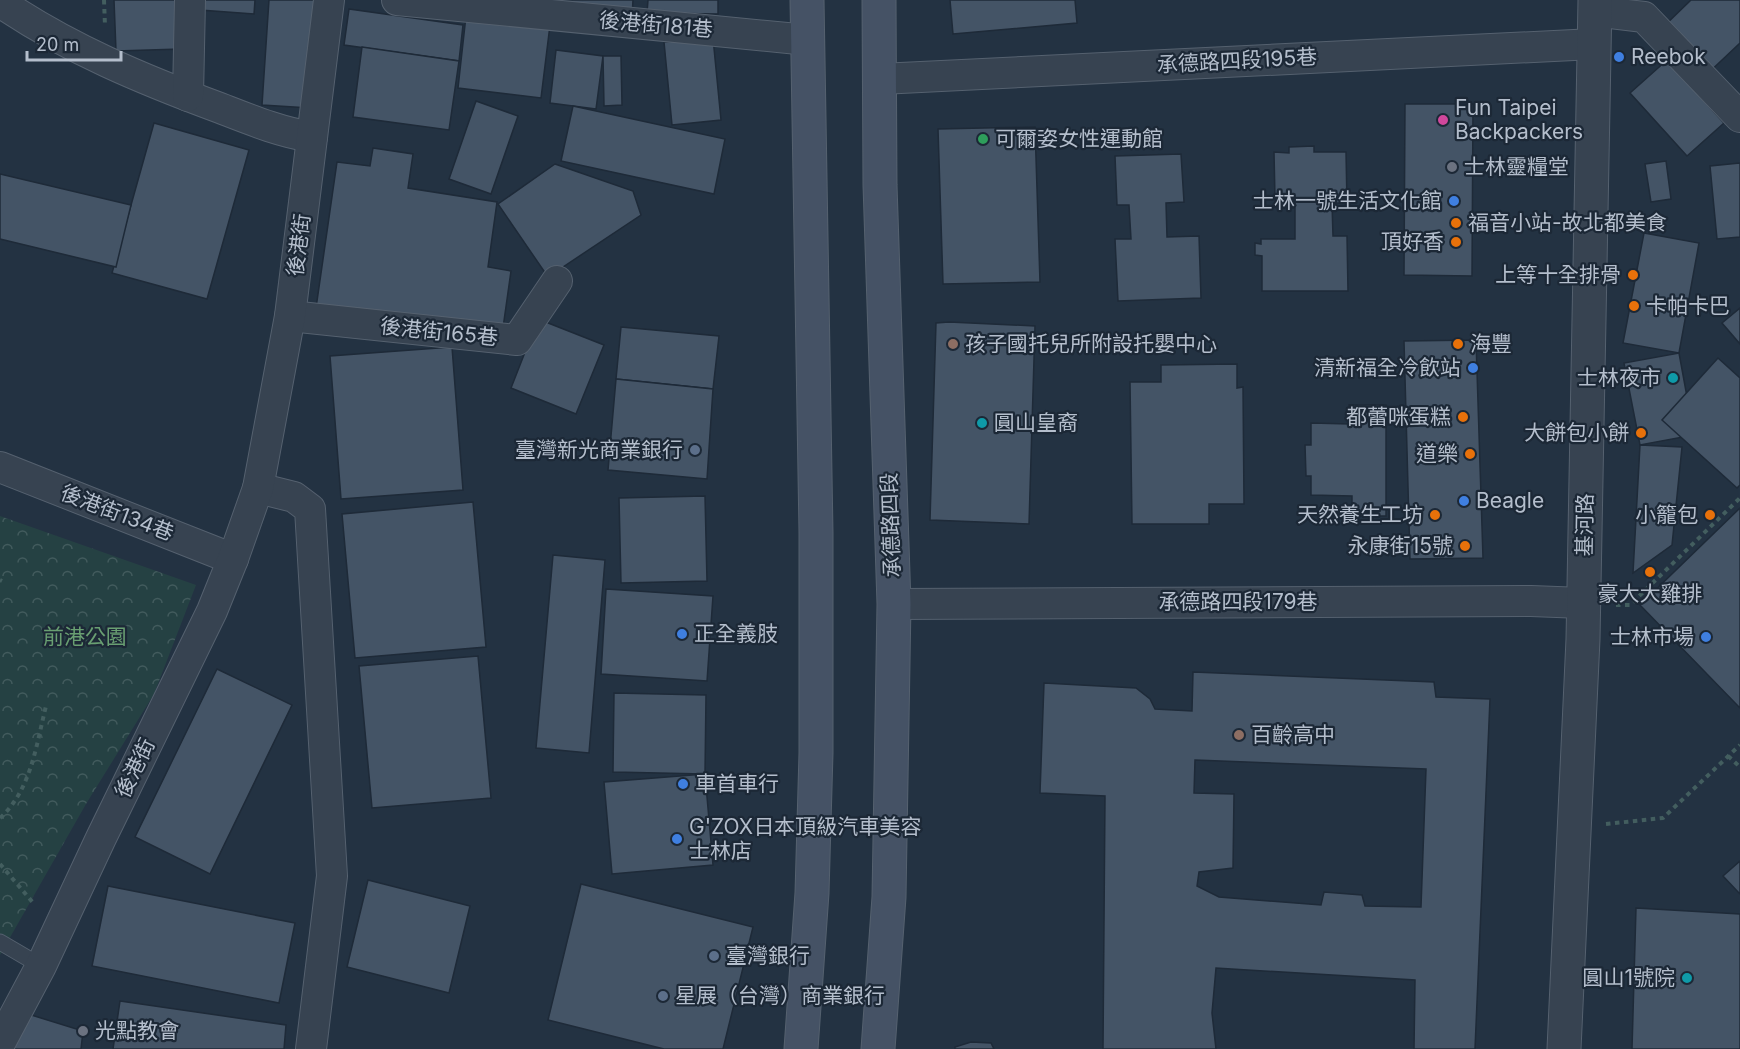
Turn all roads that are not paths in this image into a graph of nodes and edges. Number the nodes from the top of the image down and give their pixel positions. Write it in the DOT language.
graph roads {
  1 [pos="190,0"];
  2 [pos="329,0"];
  3 [pos="397,0"];
  4 [pos="807,0"];
  5 [pos="879,0"];
  6 [pos="0,2"];
  7 [pos="1594,6"];
  8 [pos="808,40"];
  9 [pos="1594,44"];
  10 [pos="880,79"];
  11 [pos="188,96"];
  12 [pos="1740,117"];
  13 [pos="312,136"];
  14 [pos="557,281"];
  15 [pos="290,316"];
  16 [pos="0,467"];
  17 [pos="258,488"];
  18 [pos="233,559"];
  19 [pos="1583,603"];
  20 [pos="894,604"];
  21 [pos="0,942"];
  22 [pos="41,966"];
  23 [pos="0,1043"];
  24 [pos="311,1049"];
  25 [pos="801,1049"];
  26 [pos="878,1049"];
  27 [pos="1564,1049"];
  1 -- 11 [label="street"];
  2 -- 13 [label="street, 後港街"];
  3 -- 8 [label="street, 後港街181巷"];
  4 -- 8 [label="main road"];
  5 -- 10 [label="main road, 承德路四段"];
  6 -- 11 [label="street"];
  7 -- 9 [label="street, 基河路"];
  7 -- 12 [label="street"];
  8 -- 25 [label="main road"];
  9 -- 10 [label="street, 承德路四段195巷"];
  9 -- 19 [label="street, 基河路"];
  10 -- 20 [label="main road, 承德路四段"];
  11 -- 13 [label="street"];
  13 -- 15 [label="street, 後港街"];
  14 -- 15 [label="street, 後港街165巷"];
  15 -- 17 [label="street, 後港街"];
  16 -- 18 [label="street, 後港街134巷"];
  17 -- 18 [label="street, 後港街"];
  17 -- 24 [label="street"];
  18 -- 22 [label="street, 後港街"];
  19 -- 20 [label="street, 承德路四段179巷"];
  19 -- 27 [label="street, 基河路"];
  20 -- 26 [label="main road, 承德路四段"];
  21 -- 22 [label="lane"];
  22 -- 23 [label="street, 後港街"];
}
